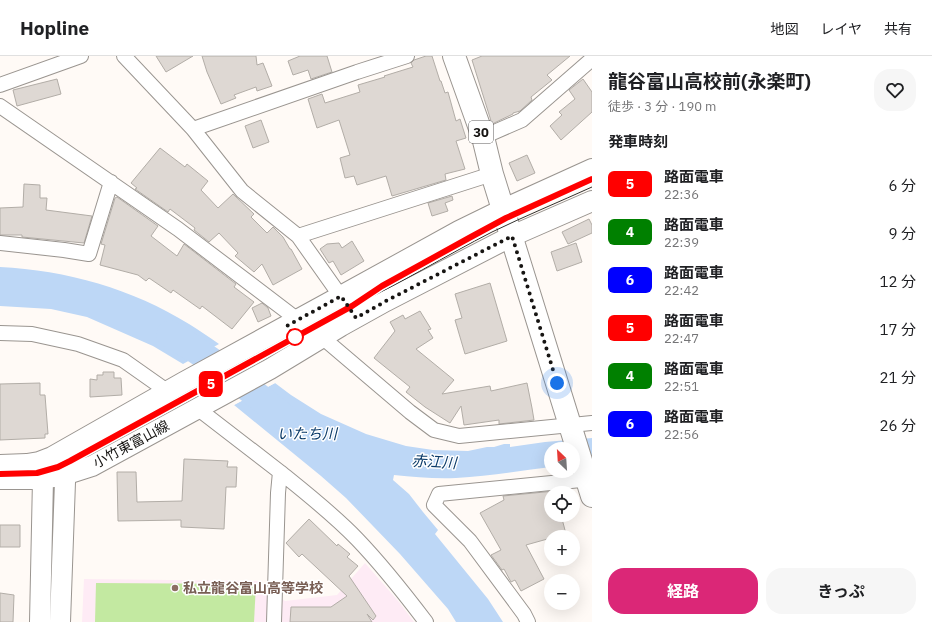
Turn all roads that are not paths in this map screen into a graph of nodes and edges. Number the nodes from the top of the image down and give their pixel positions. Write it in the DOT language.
graph roads {
  1 [pos="81,56"];
  2 [pos="124,56"];
  3 [pos="407,56"];
  4 [pos="454,56"];
  5 [pos="592,59"];
  6 [pos="0,85"];
  7 [pos="0,106"];
  8 [pos="193,129"];
  9 [pos="483,137"];
  10 [pos="592,169"];
  11 [pos="492,174"];
  12 [pos="111,182"];
  13 [pos="592,201"];
  14 [pos="504,209"];
  15 [pos="298,236"];
  16 [pos="512,236"];
  17 [pos="0,243"];
  18 [pos="341,296"];
  19 [pos="356,318"];
  20 [pos="298,320"];
  21 [pos="0,333"];
  22 [pos="323,338"];
  23 [pos="166,391"];
  24 [pos="204,405"];
  25 [pos="592,423"];
  26 [pos="571,429"];
  27 [pos="52,457"];
  28 [pos="0,465"];
  29 [pos="280,472"];
  30 [pos="64,475"];
  31 [pos="43,479"];
  32 [pos="0,480"];
  33 [pos="589,481"];
  34 [pos="40,622"];
  35 [pos="60,622"];
  36 [pos="274,622"];
  37 [pos="426,622"];
  38 [pos="528,622"];
  1 -- 6 [label="street"];
  2 -- 8 [label="street"];
  3 -- 8 [label="street"];
  4 -- 9 [label="main road, 30"];
  5 -- 9 [label="street"];
  7 -- 12 [label="street"];
  8 -- 15 [label="street"];
  9 -- 11 [label="main road, 30"];
  10 -- 14 [label="street, 小竹東富山線"];
  11 -- 14 [label="main road, 30"];
  11 -- 15 [label="street"];
  12 -- 17 [label="street"];
  12 -- 20 [label="street"];
  13 -- 16 [label="street, 小竹東富山線"];
  14 -- 16 [label="main road, 30"];
  14 -- 18 [label="street, 小竹東富山線"];
  15 -- 18 [label="street"];
  16 -- 19 [label="street, 小竹東富山線"];
  16 -- 26 [label="main road, 30"];
  18 -- 19 [label="street"];
  18 -- 20 [label="street, 小竹東富山線"];
  19 -- 22 [label="street, 小竹東富山線"];
  20 -- 23 [label="street, 小竹東富山線"];
  21 -- 23 [label="street"];
  22 -- 24 [label="street, 小竹東富山線"];
  22 -- 26 [label="street"];
  23 -- 27 [label="street, 小竹東富山線"];
  24 -- 29 [label="street"];
  24 -- 30 [label="street, 小竹東富山線"];
  25 -- 26 [label="street"];
  26 -- 33 [label="main road, 30"];
  27 -- 28 [label="street, 小竹東富山線"];
  27 -- 30 [label="street"];
  27 -- 31 [label="street"];
  29 -- 36 [label="street"];
  29 -- 37 [label="street"];
  30 -- 31 [label="street, 小竹東富山線"];
  30 -- 35 [label="street"];
  31 -- 32 [label="street, 小竹東富山線"];
  31 -- 34 [label="street"];
  33 -- 38 [label="street"];
}
